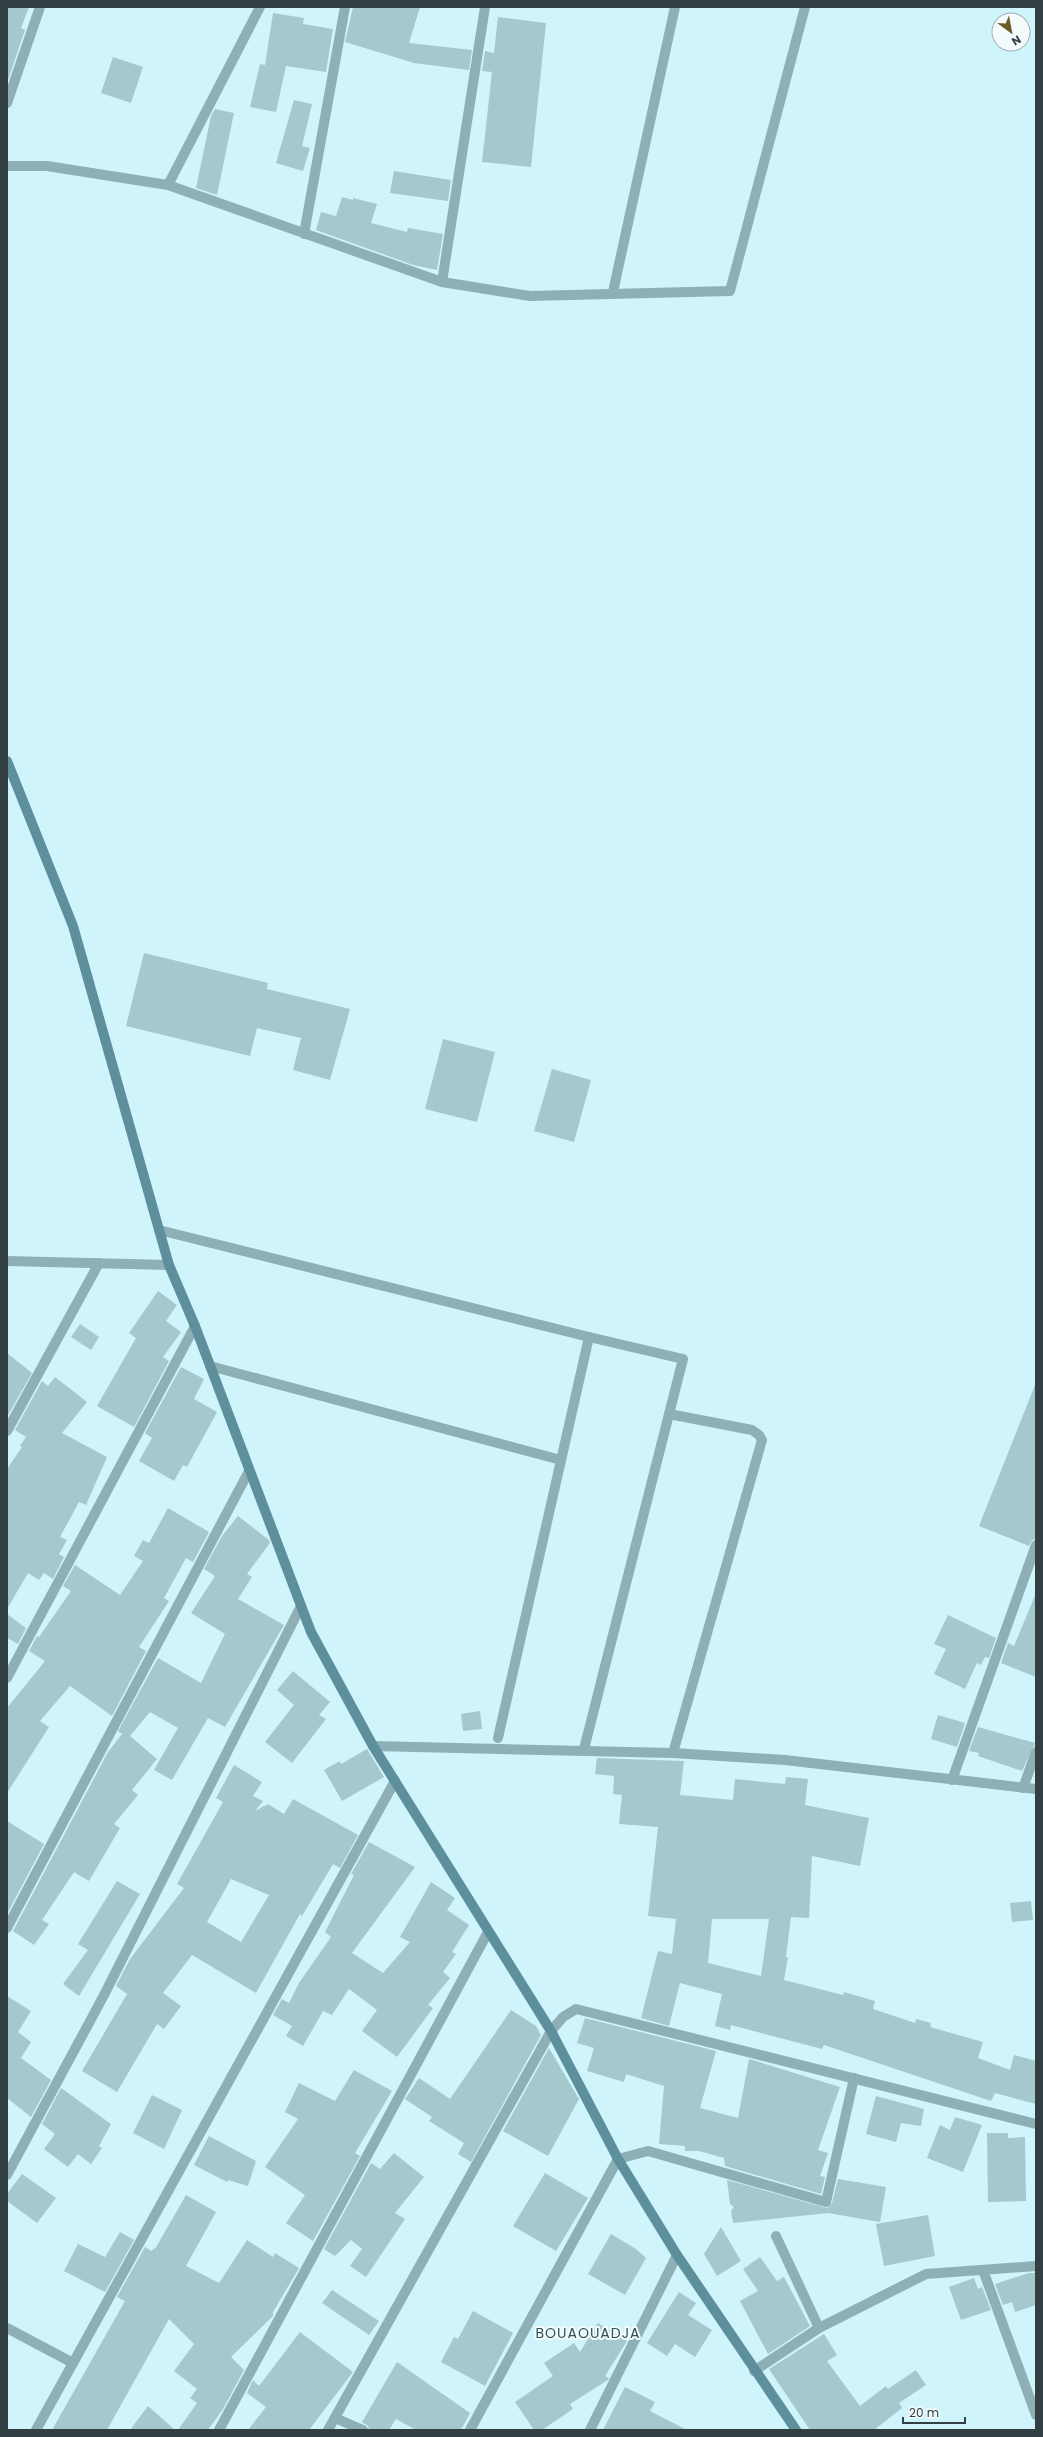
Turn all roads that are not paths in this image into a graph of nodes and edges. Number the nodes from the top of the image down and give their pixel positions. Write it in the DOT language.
graph roads {
  1 [pos="40,7"];
  2 [pos="260,7"];
  3 [pos="345,7"];
  4 [pos="485,7"];
  5 [pos="675,7"];
  6 [pos="805,7"];
  7 [pos="7,103"];
  8 [pos="7,166"];
  9 [pos="168,185"];
  10 [pos="304,234"];
  11 [pos="442,282"];
  12 [pos="613,292"];
  13 [pos="7,761"];
  14 [pos="159,1230"];
  15 [pos="7,1261"];
  16 [pos="99,1263"];
  17 [pos="169,1265"];
  18 [pos="195,1326"];
  19 [pos="589,1337"];
  20 [pos="210,1366"];
  21 [pos="668,1414"];
  22 [pos="7,1431"];
  23 [pos="561,1460"];
  24 [pos="249,1471"];
  25 [pos="1036,1545"];
  26 [pos="301,1606"];
  27 [pos="7,1678"];
  28 [pos="498,1738"];
  29 [pos="373,1746"];
  30 [pos="584,1749"];
  31 [pos="1036,1752"];
  32 [pos="673,1753"];
  33 [pos="952,1780"];
  34 [pos="395,1781"];
  35 [pos="1023,1788"];
  36 [pos="1036,1789"];
  37 [pos="7,1928"];
  38 [pos="488,1932"];
  39 [pos="551,2031"];
  40 [pos="854,2078"];
  41 [pos="1036,2124"];
  42 [pos="618,2159"];
  43 [pos="7,2175"];
  44 [pos="776,2236"];
  45 [pos="677,2255"];
  46 [pos="1036,2266"];
  47 [pos="983,2270"];
  48 [pos="7,2328"];
  49 [pos="819,2328"];
  50 [pos="73,2363"];
  51 [pos="754,2370"];
  52 [pos="1036,2415"];
  53 [pos="335,2418"];
  54 [pos="36,2430"];
  55 [pos="219,2430"];
  56 [pos="328,2430"];
  57 [pos="363,2430"];
  58 [pos="470,2430"];
  59 [pos="590,2430"];
  60 [pos="796,2430"];
  1 -- 7 [label="street"];
  2 -- 9 [label="street"];
  3 -- 10 [label="street"];
  4 -- 11 [label="street"];
  5 -- 12 [label="street"];
  6 -- 12 [label="street"];
  8 -- 9 [label="street"];
  9 -- 10 [label="street"];
  10 -- 11 [label="street"];
  11 -- 12 [label="street"];
  13 -- 14 [label="street"];
  14 -- 17 [label="street"];
  14 -- 19 [label="street"];
  15 -- 16 [label="street"];
  16 -- 17 [label="street"];
  16 -- 22 [label="street"];
  17 -- 18 [label="street"];
  18 -- 20 [label="street"];
  18 -- 27 [label="street"];
  19 -- 21 [label="street"];
  19 -- 23 [label="street"];
  20 -- 23 [label="street"];
  20 -- 24 [label="street"];
  21 -- 30 [label="street"];
  21 -- 32 [label="street"];
  23 -- 28 [label="street"];
  24 -- 26 [label="street"];
  24 -- 37 [label="street"];
  25 -- 33 [label="street"];
  26 -- 29 [label="street"];
  26 -- 43 [label="street"];
  29 -- 30 [label="street"];
  29 -- 34 [label="street"];
  30 -- 32 [label="street"];
  31 -- 35 [label="street"];
  32 -- 33 [label="street"];
  33 -- 35 [label="street"];
  34 -- 38 [label="street"];
  34 -- 50 [label="street"];
  35 -- 36 [label="street"];
  38 -- 39 [label="street"];
  38 -- 55 [label="street"];
  39 -- 40 [label="street"];
  39 -- 42 [label="street"];
  39 -- 53 [label="street"];
  40 -- 41 [label="street"];
  40 -- 42 [label="street"];
  42 -- 45 [label="street"];
  42 -- 58 [label="street"];
  44 -- 49 [label="street"];
  45 -- 51 [label="street"];
  45 -- 59 [label="street"];
  46 -- 47 [label="street"];
  47 -- 49 [label="street"];
  47 -- 52 [label="street"];
  48 -- 50 [label="street"];
  49 -- 51 [label="street"];
  50 -- 54 [label="street"];
  51 -- 60 [label="street"];
  53 -- 56 [label="street"];
  53 -- 57 [label="street"];
}
